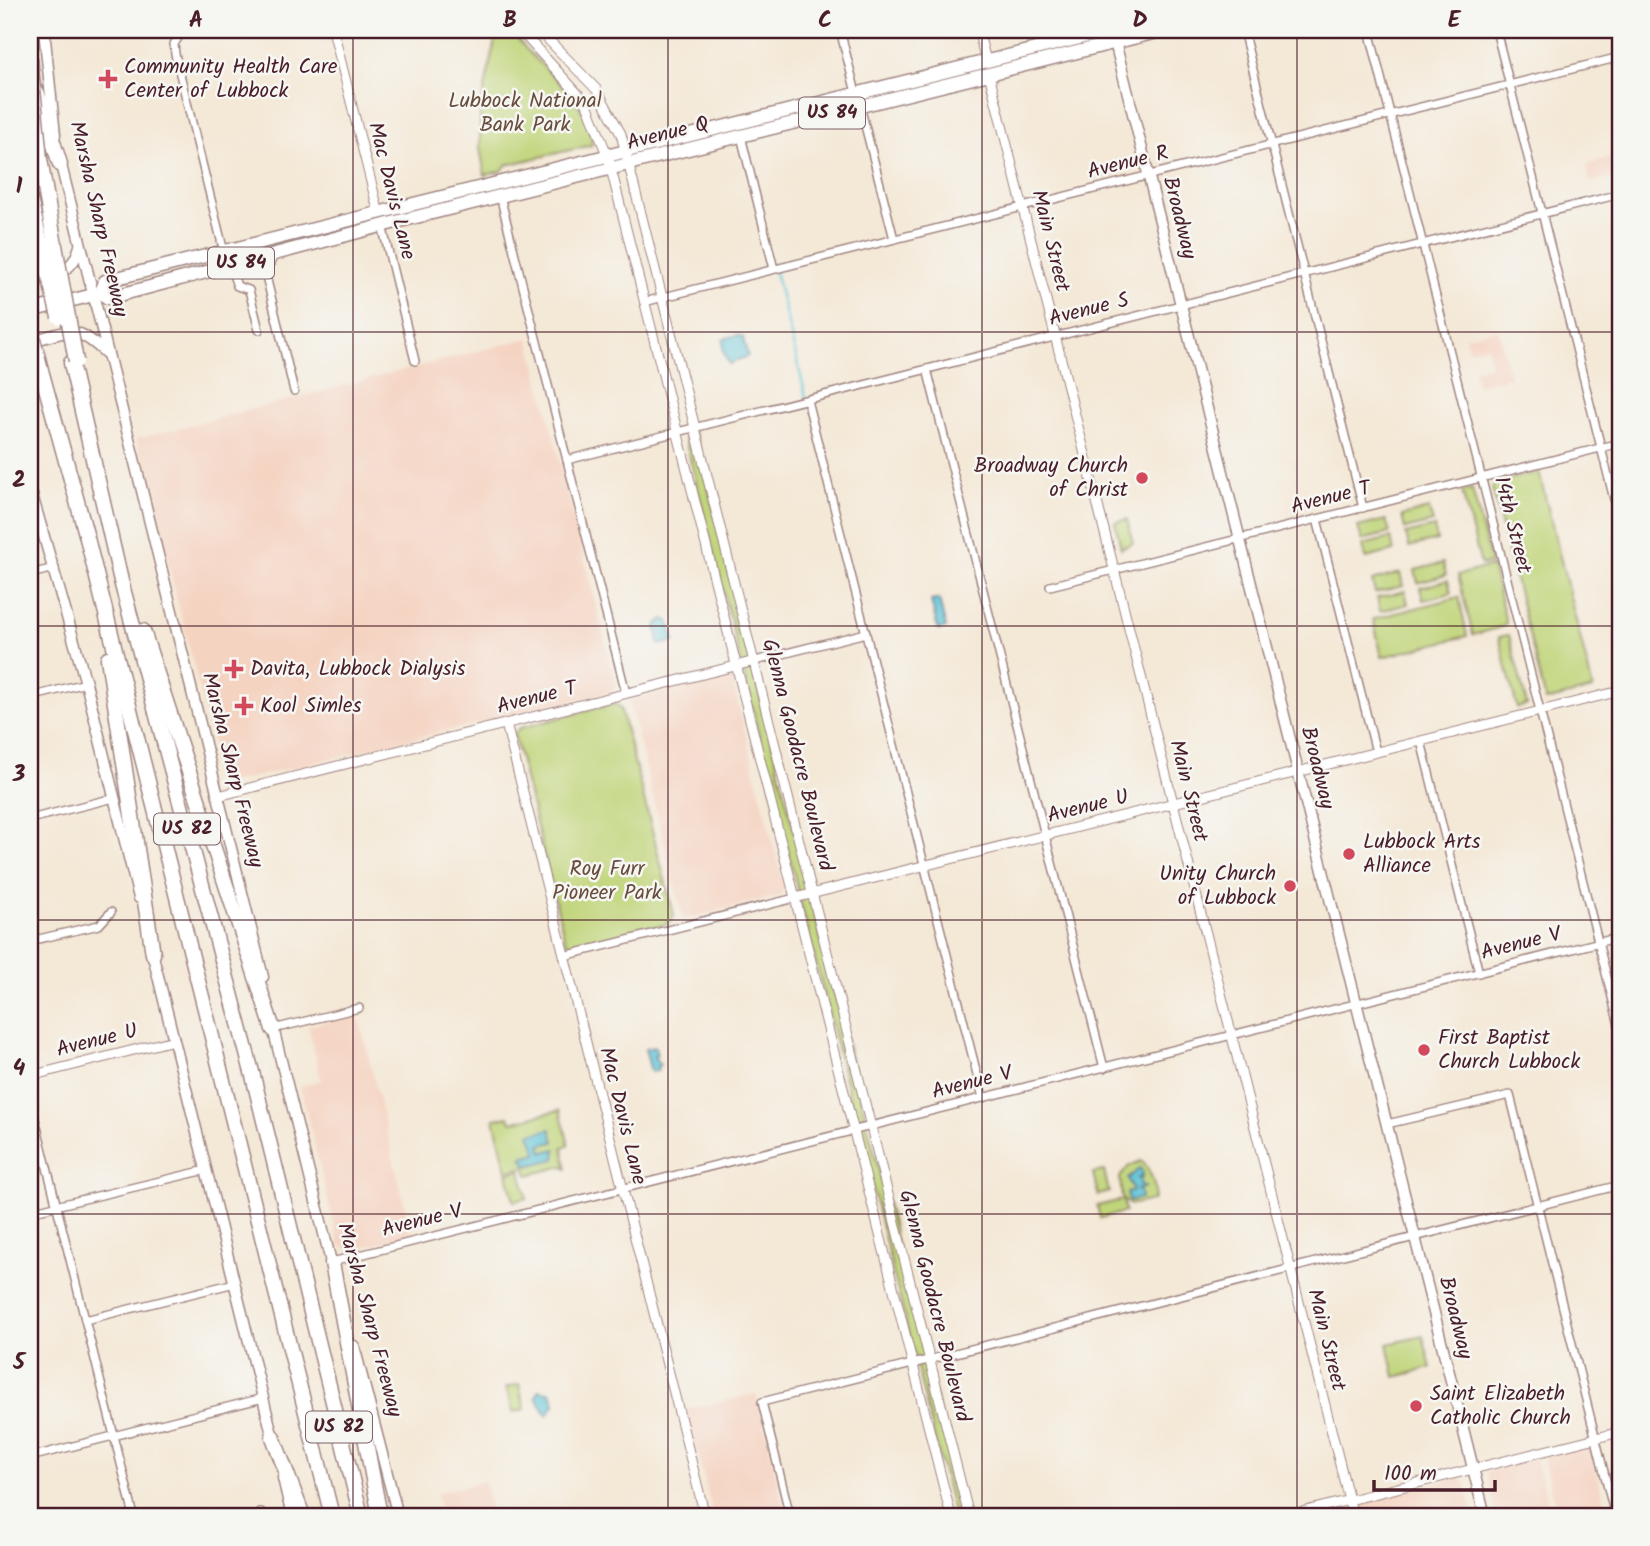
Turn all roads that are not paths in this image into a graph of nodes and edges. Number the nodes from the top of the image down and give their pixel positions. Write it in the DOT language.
graph roads {
  1 [pos="44,30"];
  2 [pos="183,30"];
  3 [pos="333,30"];
  4 [pos="520,30"];
  5 [pos="539,30"];
  6 [pos="840,30"];
  7 [pos="978,30"];
  8 [pos="1165,30"];
  9 [pos="1243,30"];
  10 [pos="1369,30"];
  11 [pos="1496,30"];
  12 [pos="1113,34"];
  13 [pos="1620,57"];
  14 [pos="30,58"];
  15 [pos="988,67"];
  16 [pos="30,71"];
  17 [pos="1509,85"];
  18 [pos="858,99"];
  19 [pos="1390,115"];
  20 [pos="741,136"];
  21 [pos="1271,144"];
  22 [pos="628,158"];
  23 [pos="609,162"];
  24 [pos="60,164"];
  25 [pos="1149,176"];
  26 [pos="1620,194"];
  27 [pos="500,196"];
  28 [pos="30,200"];
  29 [pos="1023,207"];
  30 [pos="1542,214"];
  31 [pos="380,220"];
  32 [pos="894,239"];
  33 [pos="48,242"];
  34 [pos="1423,244"];
  35 [pos="80,246"];
  36 [pos="224,252"];
  37 [pos="274,254"];
  38 [pos="248,261"];
  39 [pos="230,266"];
  40 [pos="774,269"];
  41 [pos="1304,274"];
  42 [pos="265,276"];
  43 [pos="30,279"];
  44 [pos="97,294"];
  45 [pos="663,297"];
  46 [pos="644,302"];
  47 [pos="1181,305"];
  48 [pos="30,310"];
  49 [pos="30,327"];
  50 [pos="260,330"];
  51 [pos="30,335"];
  52 [pos="1056,337"];
  53 [pos="33,348"];
  54 [pos="107,354"];
  55 [pos="415,360"];
  56 [pos="927,369"];
  57 [pos="294,391"];
  58 [pos="807,400"];
  59 [pos="696,428"];
  60 [pos="677,432"];
  61 [pos="1620,443"];
  62 [pos="1601,447"];
  63 [pos="567,460"];
  64 [pos="1482,478"];
  65 [pos="30,488"];
  66 [pos="1363,508"];
  67 [pos="1317,519"];
  68 [pos="1620,523"];
  69 [pos="1240,539"];
  70 [pos="55,568"];
  71 [pos="1114,570"];
  72 [pos="30,575"];
  73 [pos="96,577"];
  74 [pos="121,581"];
  75 [pos="1050,586"];
  76 [pos="866,633"];
  77 [pos="755,661"];
  78 [pos="736,666"];
  79 [pos="86,684"];
  80 [pos="1620,691"];
  81 [pos="626,693"];
  82 [pos="30,697"];
  83 [pos="1540,711"];
  84 [pos="506,723"];
  85 [pos="1421,741"];
  86 [pos="1376,752"];
  87 [pos="1298,772"];
  88 [pos="218,796"];
  89 [pos="114,798"];
  90 [pos="1173,803"];
  91 [pos="30,819"];
  92 [pos="1045,835"];
  93 [pos="924,866"];
  94 [pos="813,894"];
  95 [pos="795,898"];
  96 [pos="111,912"];
  97 [pos="1620,937"];
  98 [pos="30,941"];
  99 [pos="1599,943"];
  100 [pos="153,954"];
  101 [pos="564,956"];
  102 [pos="1479,973"];
  103 [pos="1356,1004"];
  104 [pos="359,1008"];
  105 [pos="273,1029"];
  106 [pos="1620,1029"];
  107 [pos="1231,1035"];
  108 [pos="174,1040"];
  109 [pos="1104,1069"];
  110 [pos="30,1076"];
  111 [pos="983,1098"];
  112 [pos="30,1099"];
  113 [pos="1387,1124"];
  114 [pos="872,1126"];
  115 [pos="854,1131"];
  116 [pos="206,1170"];
  117 [pos="1620,1185"];
  118 [pos="622,1189"];
  119 [pos="56,1206"];
  120 [pos="1538,1206"];
  121 [pos="30,1212"];
  122 [pos="1415,1236"];
  123 [pos="331,1262"];
  124 [pos="1290,1268"];
  125 [pos="235,1283"];
  126 [pos="85,1320"];
  127 [pos="930,1359"];
  128 [pos="913,1363"];
  129 [pos="263,1398"];
  130 [pos="1620,1432"];
  131 [pos="114,1436"];
  132 [pos="273,1437"];
  133 [pos="1596,1438"];
  134 [pos="30,1457"];
  135 [pos="1473,1469"];
  136 [pos="1349,1500"];
  137 [pos="134,1516"];
  138 [pos="292,1516"];
  139 [pos="303,1516"];
  140 [pos="332,1516"];
  141 [pos="361,1516"];
  142 [pos="380,1516"];
  143 [pos="398,1516"];
  144 [pos="705,1516"];
  145 [pos="790,1516"];
  146 [pos="951,1516"];
  147 [pos="969,1516"];
  148 [pos="1286,1516"];
  149 [pos="1353,1516"];
  150 [pos="1485,1516"];
  151 [pos="1615,1516"];
  1 -- 24 [label="main road, Marsha Sharp Freeway"];
  2 -- 36 [label="street"];
  3 -- 31 [label="street, Mac Davis Lane"];
  4 -- 23 [label="street, Glenna Goodacre Boulevard"];
  5 -- 22 [label="street, Glenna Goodacre Boulevard"];
  6 -- 18 [label="street"];
  7 -- 15 [label="street, Main Street"];
  8 -- 12 [label="highway, Avenue Q / US 84"];
  9 -- 21 [label="street"];
  10 -- 19 [label="street, 14th Street"];
  11 -- 17 [label="street"];
  12 -- 15 [label="highway, Avenue Q / US 84"];
  12 -- 25 [label="main road, Broadway"];
  13 -- 17 [label="street, Avenue R"];
  14 -- 33 [label="highway, bridge"];
  15 -- 18 [label="highway, Avenue Q / US 84"];
  15 -- 18 [label="highway, Avenue Q / US 84"];
  15 -- 29 [label="street, Main Street"];
  16 -- 24 [label="highway"];
  17 -- 19 [label="street, Avenue R"];
  17 -- 30 [label="street"];
  18 -- 20 [label="highway, Avenue Q / US 84"];
  18 -- 22 [label="highway, Avenue Q / US 84"];
  18 -- 32 [label="street"];
  19 -- 21 [label="street, Avenue R"];
  19 -- 34 [label="street, 14th Street"];
  20 -- 22 [label="highway, Avenue Q / US 84"];
  20 -- 40 [label="street"];
  21 -- 25 [label="street, Avenue R"];
  21 -- 41 [label="street"];
  22 -- 23 [label="highway, Avenue Q / US 84"];
  22 -- 45 [label="street, Glenna Goodacre Boulevard"];
  23 -- 27 [label="highway, Avenue Q / US 84"];
  23 -- 31 [label="highway, Avenue Q / US 84"];
  23 -- 46 [label="street, Glenna Goodacre Boulevard"];
  24 -- 35 [label="main road, Marsha Sharp Freeway"];
  25 -- 29 [label="street, Avenue R"];
  25 -- 47 [label="main road, Broadway"];
  26 -- 30 [label="street, Avenue S"];
  27 -- 31 [label="highway, Avenue Q / US 84"];
  27 -- 63 [label="street"];
  28 -- 33 [label="highway, US 82"];
  29 -- 32 [label="street, Avenue R"];
  29 -- 52 [label="street, Main Street"];
  30 -- 34 [label="street, Avenue S"];
  30 -- 62 [label="street"];
  31 -- 36 [label="highway, Avenue Q / US 84"];
  31 -- 37 [label="highway, Avenue Q / US 84"];
  31 -- 55 [label="street, Mac Davis Lane"];
  32 -- 40 [label="street, Avenue R"];
  33 -- 74 [label="highway, US 82, bridge"];
  34 -- 41 [label="street, Avenue S"];
  34 -- 64 [label="street, 14th Street"];
  35 -- 43 [label="main road"];
  35 -- 44 [label="main road, Marsha Sharp Freeway"];
  36 -- 44 [label="highway, Avenue Q / US 84"];
  37 -- 38 [label="highway, Avenue Q / US 84"];
  37 -- 42 [label="street"];
  38 -- 39 [label="highway, Avenue Q / US 84"];
  38 -- 42 [label="street"];
  39 -- 44 [label="highway, Avenue Q / US 84"];
  39 -- 50 [label="street"];
  40 -- 45 [label="street, Avenue R"];
  41 -- 47 [label="street, Avenue S"];
  41 -- 66 [label="street"];
  42 -- 57 [label="street"];
  44 -- 48 [label="highway, Avenue Q / US 84"];
  44 -- 54 [label="main road, Marsha Sharp Freeway"];
  45 -- 46 [label="street, Avenue R"];
  45 -- 59 [label="street, Glenna Goodacre Boulevard"];
  46 -- 60 [label="street, Glenna Goodacre Boulevard"];
  47 -- 52 [label="street, Avenue S"];
  47 -- 69 [label="main road, Broadway"];
  49 -- 53 [label="highway, US 82, bridge"];
  51 -- 53 [label="highway, bridge"];
  52 -- 56 [label="street, Avenue S"];
  52 -- 71 [label="street, Main Street"];
  53 -- 54 [label="main road"];
  53 -- 73 [label="highway, US 82, bridge"];
  54 -- 88 [label="main road, Marsha Sharp Freeway"];
  56 -- 58 [label="street, Avenue S"];
  56 -- 92 [label="street"];
  58 -- 59 [label="street, Avenue S"];
  58 -- 76 [label="street"];
  59 -- 60 [label="street, Avenue S"];
  59 -- 77 [label="street, Glenna Goodacre Boulevard"];
  60 -- 63 [label="street, Avenue S"];
  60 -- 78 [label="street, Glenna Goodacre Boulevard"];
  61 -- 62 [label="street, Avenue T"];
  62 -- 64 [label="street, Avenue T"];
  62 -- 68 [label="street"];
  63 -- 81 [label="street"];
  64 -- 66 [label="street, Avenue T"];
  64 -- 83 [label="street, 14th Street"];
  65 -- 70 [label="main road"];
  66 -- 67 [label="street, Avenue T"];
  67 -- 69 [label="street, Avenue T"];
  67 -- 86 [label="street"];
  69 -- 71 [label="street, Avenue T"];
  69 -- 87 [label="main road, Broadway"];
  70 -- 72 [label="street"];
  70 -- 79 [label="main road"];
  71 -- 75 [label="street, Avenue T"];
  71 -- 90 [label="street, Main Street"];
  73 -- 100 [label="highway"];
  73 -- 140 [label="highway, US 82"];
  74 -- 105 [label="highway"];
  74 -- 141 [label="highway, US 82"];
  76 -- 77 [label="street, Avenue T"];
  76 -- 93 [label="street"];
  77 -- 78 [label="street, Avenue T"];
  77 -- 94 [label="street, Glenna Goodacre Boulevard"];
  78 -- 81 [label="street, Avenue T"];
  78 -- 95 [label="street, Glenna Goodacre Boulevard"];
  79 -- 82 [label="street"];
  79 -- 89 [label="main road"];
  80 -- 83 [label="street, Avenue U"];
  81 -- 84 [label="street, Avenue T"];
  83 -- 85 [label="street, Avenue U"];
  83 -- 99 [label="street, 14th Street"];
  84 -- 88 [label="street, Avenue T"];
  84 -- 101 [label="street, Mac Davis Lane"];
  85 -- 86 [label="street, Avenue U"];
  85 -- 102 [label="street"];
  86 -- 87 [label="street, Avenue U"];
  87 -- 90 [label="street, Avenue U"];
  87 -- 103 [label="main road, Broadway"];
  88 -- 105 [label="main road, Marsha Sharp Freeway"];
  89 -- 91 [label="street"];
  89 -- 100 [label="main road"];
  90 -- 92 [label="street, Avenue U"];
  90 -- 107 [label="street, Main Street"];
  92 -- 93 [label="street, Avenue U"];
  92 -- 109 [label="street"];
  93 -- 94 [label="street, Avenue U"];
  93 -- 111 [label="street"];
  94 -- 95 [label="street, Avenue U"];
  94 -- 114 [label="street, Glenna Goodacre Boulevard"];
  95 -- 101 [label="street, Avenue U"];
  95 -- 115 [label="street, Glenna Goodacre Boulevard"];
  96 -- 98 [label="street"];
  97 -- 99 [label="street, Avenue V"];
  99 -- 102 [label="street, Avenue V"];
  99 -- 106 [label="street, 14th Street"];
  100 -- 108 [label="main road"];
  101 -- 118 [label="street, Mac Davis Lane"];
  102 -- 103 [label="street, Avenue V"];
  103 -- 107 [label="street, Avenue V"];
  103 -- 113 [label="main road, Broadway"];
  104 -- 105 [label="street"];
  105 -- 123 [label="main road, Marsha Sharp Freeway"];
  107 -- 109 [label="street, Avenue V"];
  107 -- 124 [label="street, Main Street"];
  108 -- 110 [label="street, Avenue U"];
  108 -- 116 [label="main road"];
  109 -- 111 [label="street, Avenue V"];
  111 -- 114 [label="street, Avenue V"];
  112 -- 119 [label="street"];
  113 -- 120 [label="street"];
  113 -- 122 [label="main road, Broadway"];
  114 -- 115 [label="street, Avenue V"];
  114 -- 127 [label="street, Glenna Goodacre Boulevard"];
  115 -- 118 [label="street, Avenue V"];
  115 -- 128 [label="street, Glenna Goodacre Boulevard"];
  116 -- 119 [label="street"];
  116 -- 125 [label="main road"];
  117 -- 120 [label="street"];
  118 -- 123 [label="street, Avenue V"];
  118 -- 144 [label="street, Mac Davis Lane"];
  119 -- 121 [label="street"];
  119 -- 126 [label="street"];
  120 -- 122 [label="street"];
  120 -- 133 [label="street"];
  122 -- 124 [label="street"];
  122 -- 135 [label="main road, Broadway"];
  123 -- 142 [label="highway"];
  123 -- 143 [label="main road, Marsha Sharp Freeway"];
  124 -- 127 [label="street"];
  124 -- 136 [label="street, Main Street"];
  125 -- 126 [label="street"];
  125 -- 129 [label="main road"];
  126 -- 131 [label="street"];
  127 -- 128 [label="street"];
  127 -- 147 [label="street, Glenna Goodacre Boulevard"];
  128 -- 145 [label="street"];
  128 -- 146 [label="street, Glenna Goodacre Boulevard"];
  129 -- 131 [label="street"];
  129 -- 132 [label="main road"];
  130 -- 133 [label="street"];
  131 -- 134 [label="street"];
  131 -- 137 [label="street"];
  132 -- 138 [label="main road"];
  132 -- 139 [label="highway"];
  133 -- 135 [label="street"];
  133 -- 151 [label="street"];
  135 -- 136 [label="street"];
  135 -- 150 [label="main road, Broadway"];
  136 -- 148 [label="street"];
  136 -- 149 [label="street, Main Street"];
}
